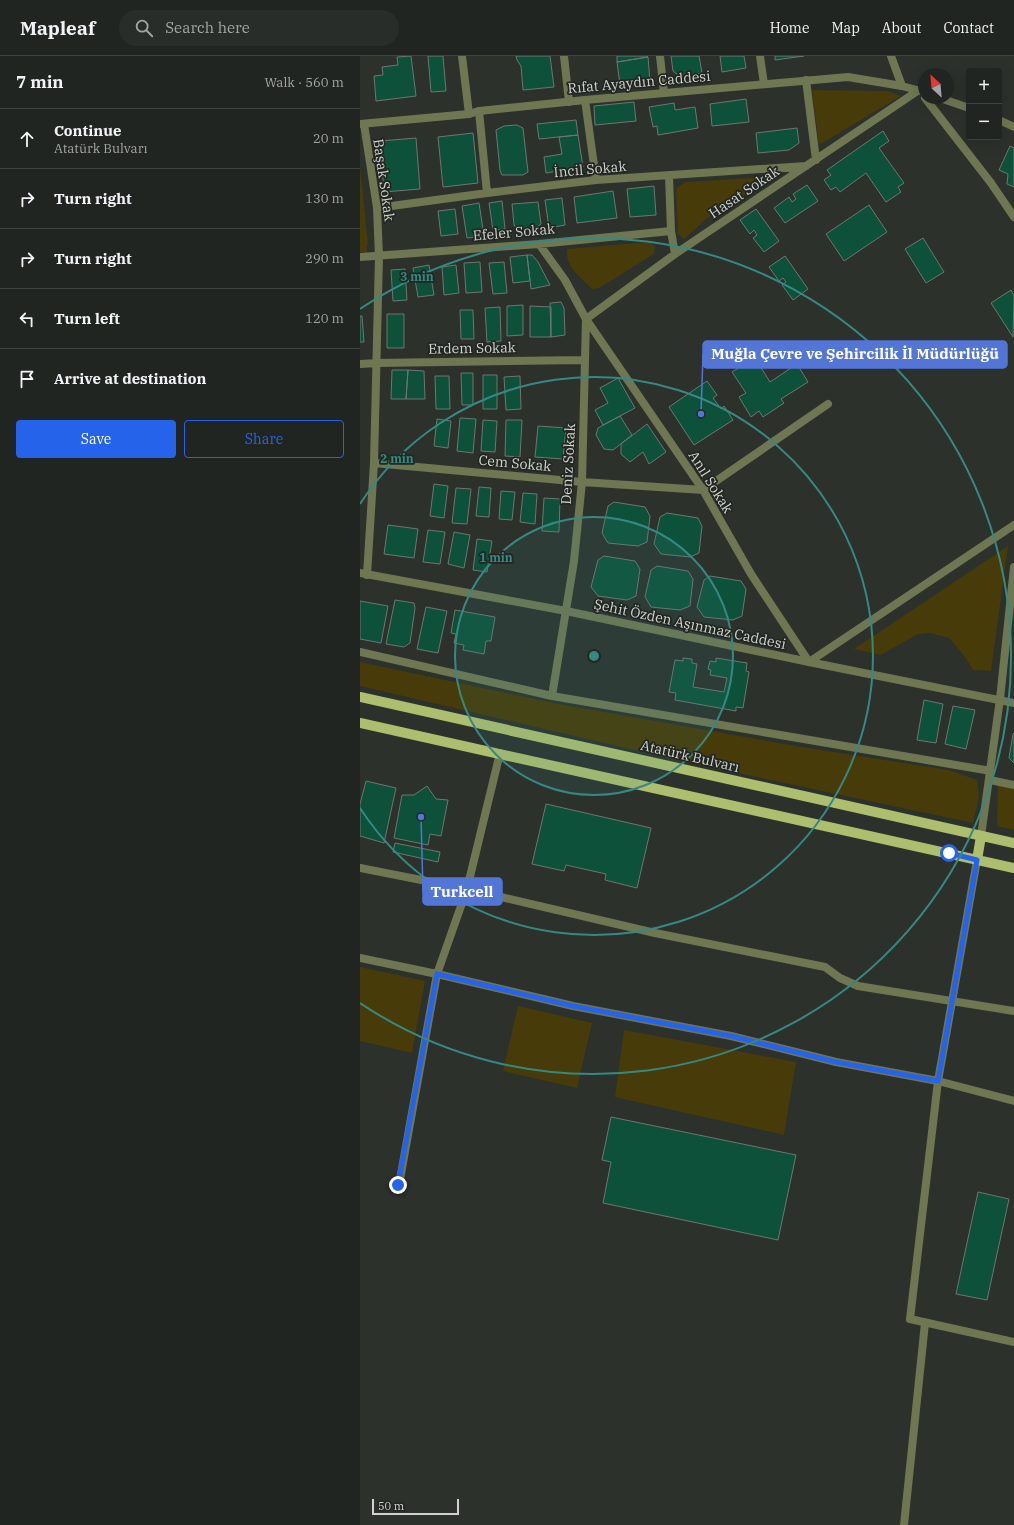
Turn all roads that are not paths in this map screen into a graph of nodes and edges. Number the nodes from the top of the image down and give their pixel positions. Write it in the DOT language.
graph roads {
  1 [pos="462,56"];
  2 [pos="564,56"];
  3 [pos="660,56"];
  4 [pos="760,56"];
  5 [pos="890,56"];
  6 [pos="806,80"];
  7 [pos="764,84"];
  8 [pos="902,86"];
  9 [pos="918,92"];
  10 [pos="664,93"];
  11 [pos="918,97"];
  12 [pos="585,100"];
  13 [pos="569,102"];
  14 [pos="954,103"];
  15 [pos="931,104"];
  16 [pos="966,107"];
  17 [pos="479,111"];
  18 [pos="469,114"];
  19 [pos="1002,121"];
  20 [pos="362,124"];
  21 [pos="1014,127"];
  22 [pos="816,160"];
  23 [pos="806,166"];
  24 [pos="669,176"];
  25 [pos="596,180"];
  26 [pos="486,193"];
  27 [pos="377,208"];
  28 [pos="1014,217"];
  29 [pos="671,231"];
  30 [pos="539,244"];
  31 [pos="675,254"];
  32 [pos="379,256"];
  33 [pos="360,257"];
  34 [pos="586,319"];
  35 [pos="585,360"];
  36 [pos="377,363"];
  37 [pos="360,364"];
  38 [pos="828,404"];
  39 [pos="374,463"];
  40 [pos="582,482"];
  41 [pos="702,490"];
  42 [pos="1014,525"];
  43 [pos="1014,567"];
  44 [pos="364,574"];
  45 [pos="1013,584"];
  46 [pos="566,611"];
  47 [pos="360,652"];
  48 [pos="808,662"];
  49 [pos="552,696"];
  50 [pos="360,697"];
  51 [pos="1000,699"];
  52 [pos="1014,703"];
  53 [pos="360,722"];
  54 [pos="500,753"];
  55 [pos="991,771"];
  56 [pos="990,780"];
  57 [pos="1014,785"];
  58 [pos="981,836"];
  59 [pos="1014,843"];
  60 [pos="977,860"];
  61 [pos="360,868"];
  62 [pos="1014,868"];
  63 [pos="467,889"];
  64 [pos="360,958"];
  65 [pos="437,974"];
  66 [pos="951,1000"];
  67 [pos="1014,1011"];
  68 [pos="938,1081"];
  69 [pos="1014,1100"];
  70 [pos="398,1185"];
  71 [pos="925,1323"];
  72 [pos="1014,1342"];
  73 [pos="904,1525"];
  1 -- 18 [label="street"];
  2 -- 13 [label="street"];
  3 -- 10 [label="street"];
  4 -- 7 [label="street"];
  5 -- 8 [label="street"];
  6 -- 7 [label="street, Rıfat Ayaydın Caddesi"];
  6 -- 8 [label="street, Rıfat Ayaydın Caddesi"];
  6 -- 22 [label="street"];
  7 -- 10 [label="street, Rıfat Ayaydın Caddesi"];
  8 -- 9 [label="street, Rıfat Ayaydın Caddesi"];
  10 -- 12 [label="street, Rıfat Ayaydın Caddesi"];
  11 -- 22 [label="street, Hasat Sokak"];
  12 -- 13 [label="street, Rıfat Ayaydın Caddesi"];
  12 -- 25 [label="street"];
  13 -- 17 [label="street, Rıfat Ayaydın Caddesi"];
  14 -- 16 [label="street"];
  15 -- 28 [label="street"];
  17 -- 18 [label="street, Rıfat Ayaydın Caddesi"];
  17 -- 26 [label="street"];
  18 -- 20 [label="street, Rıfat Ayaydın Caddesi"];
  19 -- 21 [label="street"];
  20 -- 27 [label="street, Başak Sokak"];
  22 -- 23 [label="street, Hasat Sokak"];
  23 -- 24 [label="street, İncil Sokak"];
  23 -- 31 [label="street, Hasat Sokak"];
  24 -- 25 [label="street, İncil Sokak"];
  24 -- 29 [label="street"];
  25 -- 26 [label="street, İncil Sokak"];
  26 -- 27 [label="street, İncil Sokak"];
  27 -- 32 [label="street, Başak Sokak"];
  29 -- 30 [label="street, Efeler Sokak"];
  29 -- 31 [label="street"];
  30 -- 32 [label="street, Efeler Sokak"];
  30 -- 34 [label="street, Deniz Sokak"];
  31 -- 34 [label="street, Hasat Sokak"];
  32 -- 33 [label="street, Efeler Sokak"];
  32 -- 36 [label="street, Başak Sokak"];
  34 -- 35 [label="street, Deniz Sokak"];
  34 -- 41 [label="street, Anıl Sokak"];
  35 -- 36 [label="street, Erdem Sokak"];
  35 -- 40 [label="street, Deniz Sokak"];
  36 -- 37 [label="street, Erdem Sokak"];
  36 -- 39 [label="street, Başak Sokak"];
  38 -- 41 [label="street"];
  39 -- 40 [label="street, Cem Sokak"];
  39 -- 44 [label="street, Başak Sokak"];
  40 -- 41 [label="street, Cem Sokak"];
  40 -- 46 [label="street, Deniz Sokak"];
  41 -- 48 [label="street, Anıl Sokak"];
  42 -- 48 [label="street"];
  43 -- 45 [label="street"];
  44 -- 46 [label="street, Şehit Özden Aşınmaz Caddesi"];
  45 -- 51 [label="street"];
  46 -- 48 [label="street, Şehit Özden Aşınmaz Caddesi"];
  46 -- 49 [label="street, Deniz Sokak"];
  47 -- 49 [label="street"];
  48 -- 51 [label="street, Şehit Özden Aşınmaz Caddesi"];
  49 -- 55 [label="street"];
  50 -- 58 [label="main road, Atatürk Bulvarı"];
  51 -- 52 [label="street, Şehit Özden Aşınmaz Caddesi"];
  51 -- 55 [label="street"];
  53 -- 54 [label="main road"];
  54 -- 60 [label="main road"];
  54 -- 63 [label="street"];
  55 -- 56 [label="street"];
  56 -- 57 [label="street"];
  56 -- 58 [label="street"];
  58 -- 59 [label="main road, Atatürk Bulvarı"];
  58 -- 60 [label="main road"];
  60 -- 62 [label="main road"];
  60 -- 66 [label="street"];
  61 -- 63 [label="street"];
  63 -- 65 [label="street"];
  63 -- 66 [label="street"];
  64 -- 65 [label="street"];
  65 -- 68 [label="street"];
  65 -- 70 [label="street"];
  66 -- 67 [label="street"];
  66 -- 68 [label="street"];
  68 -- 69 [label="street"];
  68 -- 71 [label="street"];
  71 -- 72 [label="street"];
  71 -- 73 [label="street"];
}
